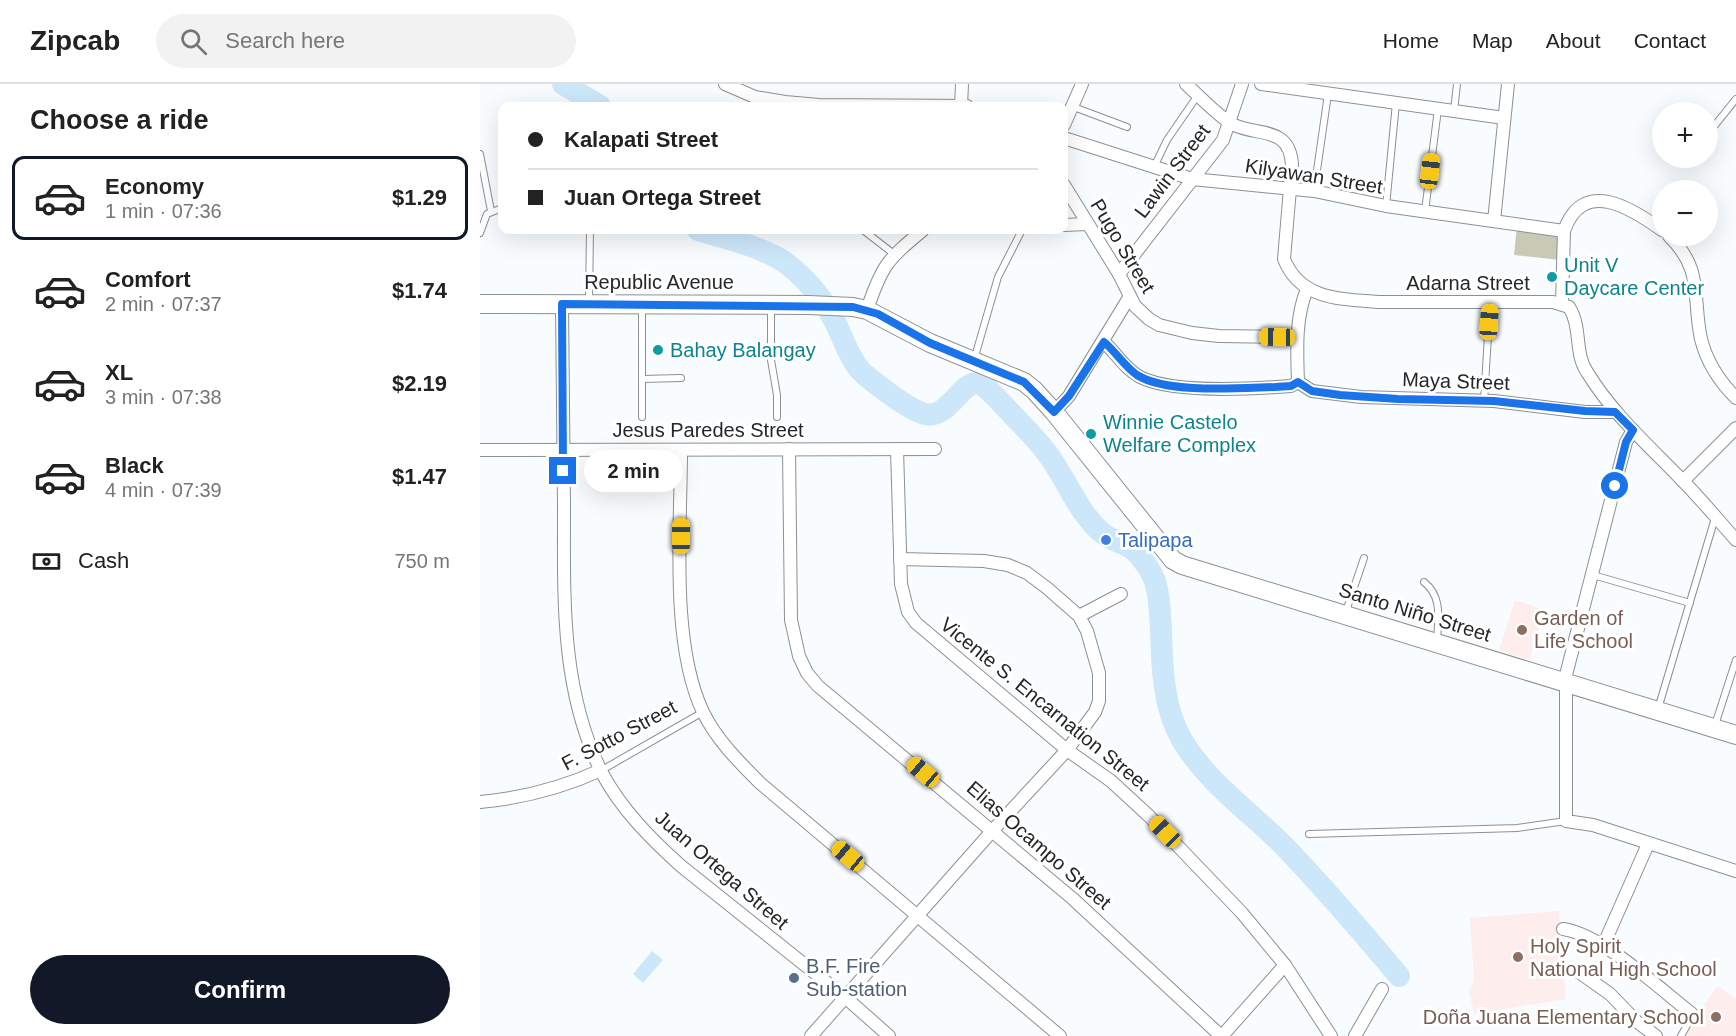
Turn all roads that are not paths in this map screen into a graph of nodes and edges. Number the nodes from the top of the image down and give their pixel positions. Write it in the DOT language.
graph roads {
  1 [pos="725,84"];
  2 [pos="962,84"];
  3 [pos="1082,84"];
  4 [pos="1242,84"];
  5 [pos="1261,84"];
  6 [pos="1457,84"];
  7 [pos="1508,84"];
  8 [pos="1191,87"];
  9 [pos="1328,94"];
  10 [pos="1736,99"];
  11 [pos="752,102"];
  12 [pos="961,102"];
  13 [pos="1396,103"];
  14 [pos="1071,106"];
  15 [pos="1438,109"];
  16 [pos="1454,111"];
  17 [pos="1068,114"];
  18 [pos="1504,118"];
  19 [pos="1718,121"];
  20 [pos="1230,123"];
  21 [pos="1127,127"];
  22 [pos="1068,139"];
  23 [pos="480,154"];
  24 [pos="1154,167"];
  25 [pos="1192,179"];
  26 [pos="1291,188"];
  27 [pos="1314,191"];
  28 [pos="1068,192"];
  29 [pos="1386,206"];
  30 [pos="498,209"];
  31 [pos="491,211"];
  32 [pos="1425,212"];
  33 [pos="1494,221"];
  34 [pos="1652,223"];
  35 [pos="1087,224"];
  36 [pos="1068,225"];
  37 [pos="1564,231"];
  38 [pos="480,233"];
  39 [pos="590,234"];
  40 [pos="868,234"];
  41 [pos="918,234"];
  42 [pos="1020,234"];
  43 [pos="1679,246"];
  44 [pos="894,254"];
  45 [pos="1119,274"];
  46 [pos="1307,289"];
  47 [pos="1130,296"];
  48 [pos="1490,303"];
  49 [pos="480,304"];
  50 [pos="562,304"];
  51 [pos="1562,304"];
  52 [pos="589,305"];
  53 [pos="642,305"];
  54 [pos="771,305"];
  55 [pos="867,310"];
  56 [pos="1297,337"];
  57 [pos="1104,342"];
  58 [pos="974,360"];
  59 [pos="681,378"];
  60 [pos="642,379"];
  61 [pos="1298,382"];
  62 [pos="1736,398"];
  63 [pos="1484,401"];
  64 [pos="1054,412"];
  65 [pos="1615,412"];
  66 [pos="642,417"];
  67 [pos="777,417"];
  68 [pos="1736,428"];
  69 [pos="1633,430"];
  70 [pos="789,449"];
  71 [pos="897,449"];
  72 [pos="935,449"];
  73 [pos="480,450"];
  74 [pos="563,450"];
  75 [pos="681,450"];
  76 [pos="1683,480"];
  77 [pos="1715,517"];
  78 [pos="1736,540"];
  79 [pos="1364,558"];
  80 [pos="900,559"];
  81 [pos="1593,575"];
  82 [pos="1424,582"];
  83 [pos="1121,594"];
  84 [pos="1690,603"];
  85 [pos="1345,614"];
  86 [pos="1079,616"];
  87 [pos="1437,642"];
  88 [pos="1736,660"];
  89 [pos="1565,682"];
  90 [pos="1658,711"];
  91 [pos="703,712"];
  92 [pos="1714,728"];
  93 [pos="1736,735"];
  94 [pos="1066,750"];
  95 [pos="601,770"];
  96 [pos="480,802"];
  97 [pos="1566,821"];
  98 [pos="993,830"];
  99 [pos="1310,834"];
  100 [pos="1648,844"];
  101 [pos="1736,870"];
  102 [pos="918,915"];
  103 [pos="1563,929"];
  104 [pos="1603,946"];
  105 [pos="1285,965"];
  106 [pos="1572,967"];
  107 [pos="1382,989"];
  108 [pos="845,997"];
  109 [pos="1692,1016"];
  110 [pos="811,1036"];
  111 [pos="889,1036"];
  112 [pos="1060,1036"];
  113 [pos="1221,1036"];
  114 [pos="1331,1036"];
  115 [pos="1355,1036"];
  116 [pos="1656,1036"];
  117 [pos="1681,1036"];
  1 -- 11 [label="street"];
  2 -- 12 [label="street"];
  3 -- 14 [label="street"];
  4 -- 20 [label="street, Lawin Street"];
  5 -- 9 [label="street"];
  6 -- 16 [label="lane"];
  7 -- 18 [label="street"];
  8 -- 20 [label="street"];
  8 -- 24 [label="lane"];
  9 -- 13 [label="street"];
  9 -- 27 [label="lane"];
  10 -- 19 [label="lane"];
  13 -- 15 [label="street"];
  13 -- 29 [label="lane"];
  14 -- 17 [label="street"];
  14 -- 21 [label="lane"];
  15 -- 16 [label="street"];
  15 -- 32 [label="lane"];
  16 -- 18 [label="street"];
  18 -- 33 [label="street"];
  20 -- 25 [label="street, Lawin Street"];
  20 -- 26 [label="street"];
  22 -- 24 [label="street, Kilyawan Street"];
  23 -- 31 [label="lane"];
  24 -- 25 [label="street, Kilyawan Street"];
  25 -- 26 [label="street, Kilyawan Street"];
  25 -- 45 [label="street, Lawin Street"];
  26 -- 27 [label="street, Kilyawan Street"];
  26 -- 46 [label="street"];
  27 -- 29 [label="street, Kilyawan Street"];
  28 -- 35 [label="street, Pugo Street"];
  29 -- 32 [label="street, Kilyawan Street"];
  30 -- 31 [label="lane"];
  31 -- 38 [label="lane"];
  32 -- 33 [label="street, Kilyawan Street"];
  33 -- 37 [label="street, Kilyawan Street"];
  34 -- 37 [label="street"];
  35 -- 36 [label="street"];
  35 -- 45 [label="street, Pugo Street"];
  37 -- 51 [label="street"];
  39 -- 52 [label="lane"];
  40 -- 44 [label="lane"];
  41 -- 44 [label="street"];
  42 -- 58 [label="lane"];
  43 -- 62 [label="street"];
  44 -- 55 [label="street"];
  45 -- 47 [label="street, Pugo Street"];
  46 -- 48 [label="street, Adarna Street"];
  46 -- 56 [label="street"];
  47 -- 56 [label="street, Pugo Street"];
  47 -- 57 [label="street"];
  48 -- 51 [label="street, Adarna Street"];
  48 -- 63 [label="lane"];
  49 -- 50 [label="main road, Republic Avenue"];
  50 -- 52 [label="main road, Republic Avenue"];
  50 -- 74 [label="street, Juan Ortega Street"];
  51 -- 65 [label="street"];
  52 -- 53 [label="main road, Republic Avenue"];
  53 -- 54 [label="main road, Republic Avenue"];
  53 -- 60 [label="lane"];
  54 -- 55 [label="main road, Republic Avenue"];
  54 -- 67 [label="lane"];
  55 -- 58 [label="main road"];
  56 -- 61 [label="street"];
  57 -- 61 [label="street"];
  57 -- 64 [label="street"];
  58 -- 64 [label="main road"];
  59 -- 60 [label="lane"];
  60 -- 66 [label="lane"];
  61 -- 63 [label="street, Maya Street"];
  63 -- 65 [label="street, Maya Street"];
  64 -- 85 [label="main road, Santo Niño Street"];
  65 -- 69 [label="street"];
  68 -- 76 [label="street"];
  69 -- 76 [label="street"];
  69 -- 81 [label="street"];
  70 -- 71 [label="street, Jesus Paredes Street"];
  70 -- 75 [label="street, Jesus Paredes Street"];
  70 -- 98 [label="street, Elias Ocampo Street"];
  71 -- 72 [label="street, Jesus Paredes Street"];
  71 -- 80 [label="street, Vicente S. Encarnation Street"];
  73 -- 74 [label="street, Jesus Paredes Street"];
  74 -- 75 [label="street, Jesus Paredes Street"];
  74 -- 95 [label="street, Juan Ortega Street"];
  75 -- 91 [label="street"];
  76 -- 77 [label="street"];
  77 -- 78 [label="street"];
  77 -- 84 [label="lane"];
  79 -- 85 [label="lane"];
  80 -- 86 [label="street"];
  80 -- 94 [label="street, Vicente S. Encarnation Street"];
  81 -- 84 [label="lane"];
  81 -- 89 [label="street"];
  82 -- 87 [label="lane"];
  83 -- 86 [label="street"];
  84 -- 90 [label="lane"];
  85 -- 87 [label="main road, Santo Niño Street"];
  86 -- 94 [label="street"];
  87 -- 89 [label="main road, Santo Niño Street"];
  88 -- 92 [label="lane"];
  89 -- 90 [label="main road, Santo Niño Street"];
  89 -- 97 [label="street"];
  90 -- 92 [label="main road, Santo Niño Street"];
  91 -- 95 [label="lane, F. Sotto Street"];
  91 -- 102 [label="street"];
  92 -- 93 [label="main road, Santo Niño Street"];
  94 -- 98 [label="street"];
  94 -- 105 [label="street, Vicente S. Encarnation Street"];
  95 -- 96 [label="street, F. Sotto Street"];
  95 -- 108 [label="street, Juan Ortega Street"];
  97 -- 99 [label="lane"];
  97 -- 100 [label="street"];
  98 -- 102 [label="street"];
  98 -- 113 [label="street, Elias Ocampo Street"];
  100 -- 101 [label="street"];
  100 -- 104 [label="street"];
  102 -- 108 [label="street"];
  102 -- 112 [label="street"];
  103 -- 104 [label="street"];
  104 -- 109 [label="street"];
  105 -- 113 [label="street"];
  105 -- 114 [label="street, Vicente S. Encarnation Street"];
  106 -- 116 [label="street"];
  107 -- 115 [label="street"];
  108 -- 110 [label="street"];
  108 -- 111 [label="street, Juan Ortega Street"];
  109 -- 117 [label="lane"];
}
